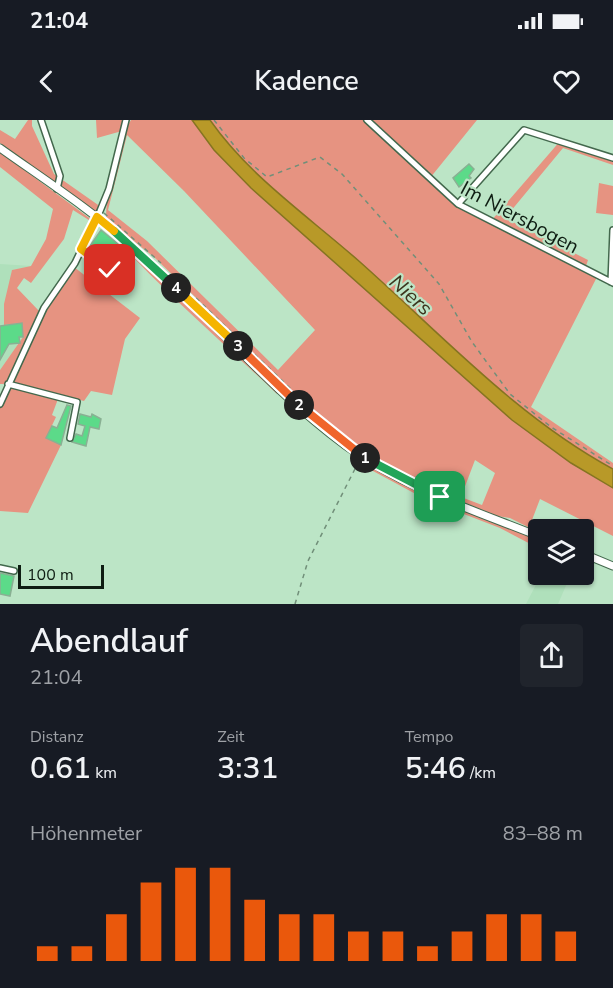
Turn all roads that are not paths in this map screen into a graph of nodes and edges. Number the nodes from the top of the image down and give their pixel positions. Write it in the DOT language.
graph roads {
  1 [pos="40,120"];
  2 [pos="126,120"];
  3 [pos="367,120"];
  4 [pos="0,148"];
  5 [pos="613,158"];
  6 [pos="57,189"];
  7 [pos="458,204"];
  8 [pos="98,214"];
  9 [pos="613,230"];
  10 [pos="81,249"];
  11 [pos="110,270"];
  12 [pos="612,282"];
  13 [pos="8,384"];
  14 [pos="0,404"];
  15 [pos="70,438"];
  16 [pos="528,532"];
  17 [pos="594,558"];
  18 [pos="613,566"];
  19 [pos="0,568"];
  20 [pos="14,571"];
  1 -- 6 [label="street"];
  2 -- 8 [label="street"];
  3 -- 7 [label="street, Im Niersbogen"];
  4 -- 6 [label="main road"];
  5 -- 7 [label="street"];
  6 -- 8 [label="main road"];
  7 -- 12 [label="street, Im Niersbogen"];
  8 -- 10 [label="street"];
  8 -- 16 [label="main road"];
  9 -- 12 [label="street"];
  10 -- 11 [label="street"];
  10 -- 13 [label="street"];
  13 -- 14 [label="street"];
  13 -- 15 [label="street"];
  17 -- 18 [label="main road"];
  19 -- 20 [label="street"];
}
